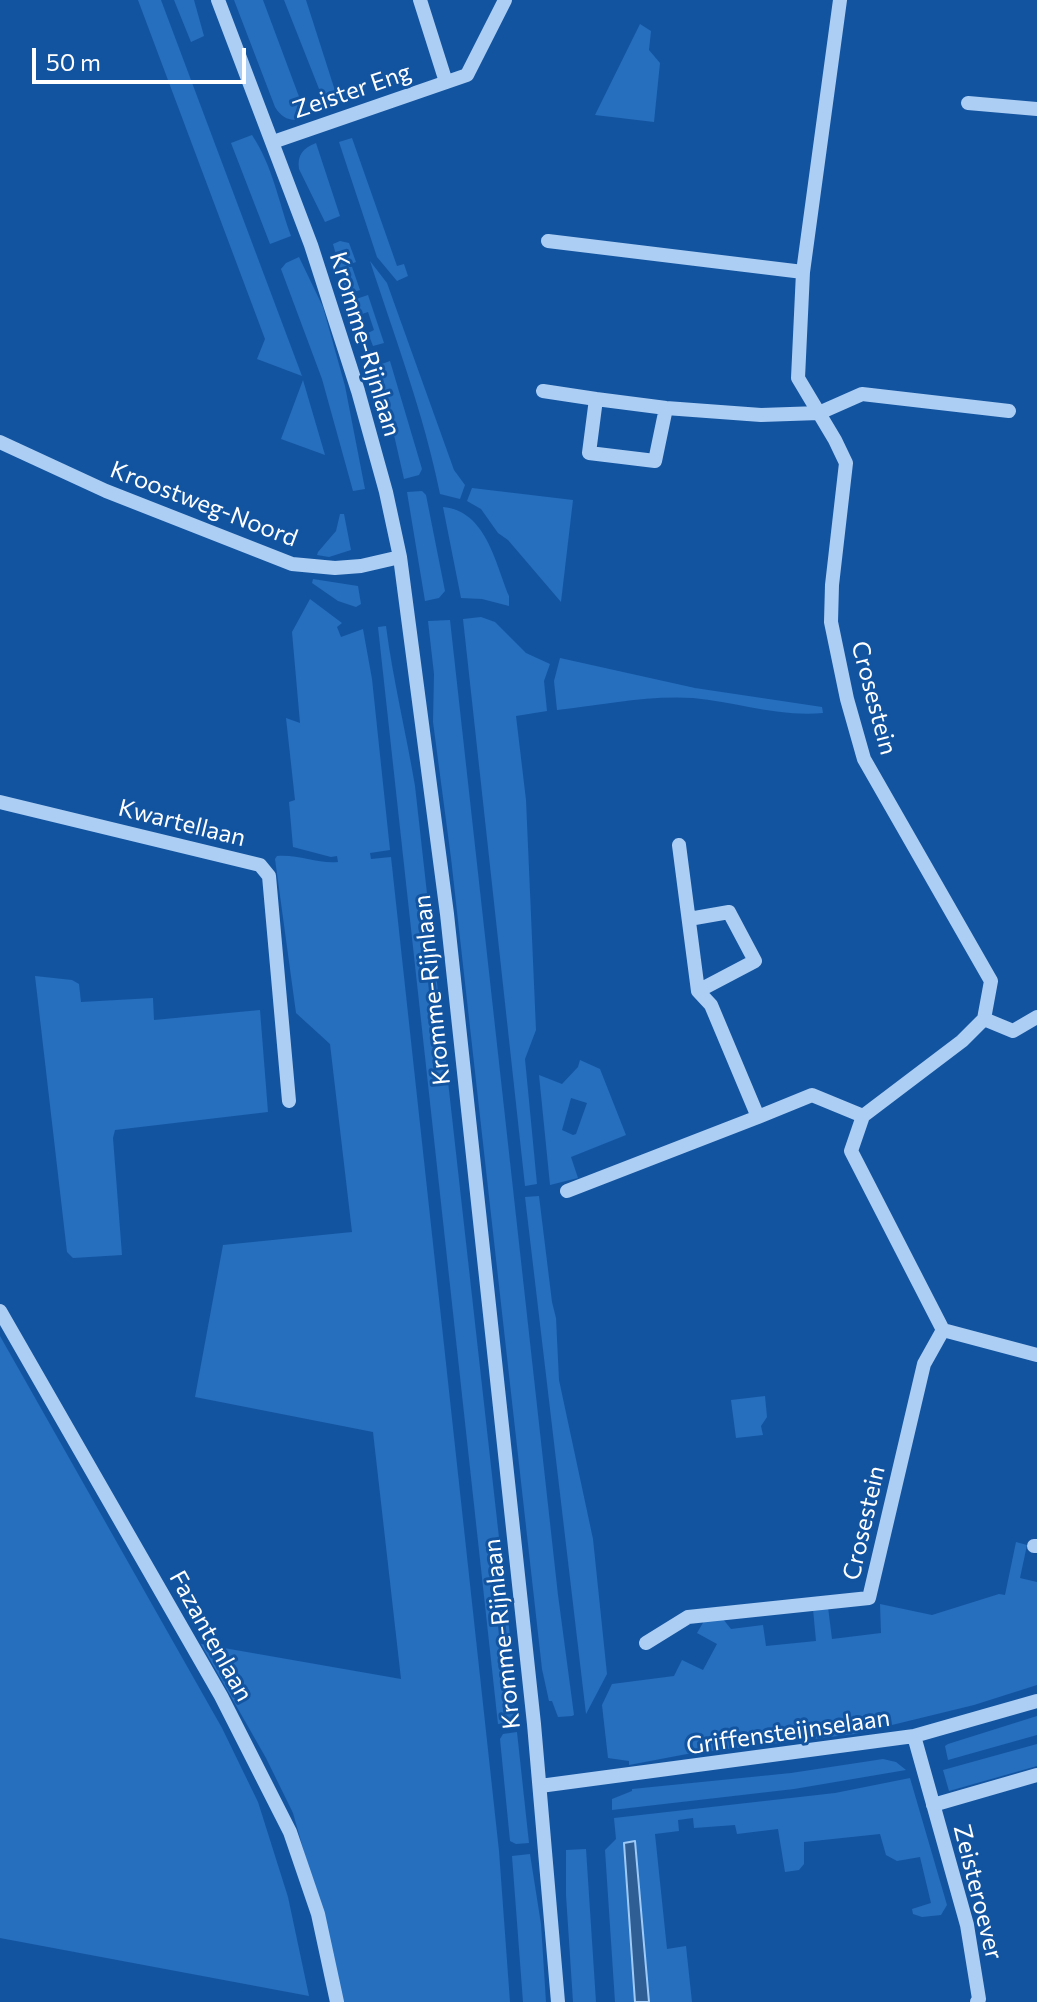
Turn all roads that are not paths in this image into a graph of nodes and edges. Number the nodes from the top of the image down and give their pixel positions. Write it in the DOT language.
graph roads {
  1 [pos="218,0"];
  2 [pos="420,0"];
  3 [pos="505,0"];
  4 [pos="840,0"];
  5 [pos="446,82"];
  6 [pos="968,103"];
  7 [pos="1037,109"];
  8 [pos="273,142"];
  9 [pos="548,241"];
  10 [pos="803,272"];
  11 [pos="543,391"];
  12 [pos="596,399"];
  13 [pos="666,408"];
  14 [pos="1009,411"];
  15 [pos="819,413"];
  16 [pos="0,442"];
  17 [pos="400,557"];
  18 [pos="0,802"];
  19 [pos="679,845"];
  20 [pos="689,919"];
  21 [pos="698,991"];
  22 [pos="1037,1017"];
  23 [pos="984,1019"];
  24 [pos="289,1101"];
  25 [pos="863,1116"];
  26 [pos="758,1117"];
  27 [pos="567,1191"];
  28 [pos="0,1311"];
  29 [pos="943,1330"];
  30 [pos="1037,1355"];
  31 [pos="646,1643"];
  32 [pos="1037,1701"];
  33 [pos="914,1736"];
  34 [pos="1037,1775"];
  35 [pos="540,1786"];
  36 [pos="933,1805"];
  37 [pos="337,2002"];
  38 [pos="558,2002"];
  39 [pos="977,2002"];
  1 -- 8 [label="street, Kromme-Rijnlaan"];
  2 -- 5 [label="street, Zeister Eng"];
  3 -- 5 [label="street, Zeister Eng"];
  4 -- 10 [label="street, Crosestein"];
  5 -- 8 [label="street, Zeister Eng"];
  6 -- 7 [label="street"];
  8 -- 17 [label="street, Kromme-Rijnlaan"];
  9 -- 10 [label="street"];
  10 -- 15 [label="street, Crosestein"];
  11 -- 12 [label="street"];
  12 -- 13 [label="street"];
  12 -- 13 [label="street"];
  13 -- 15 [label="street"];
  14 -- 15 [label="street"];
  15 -- 23 [label="street, Crosestein"];
  16 -- 17 [label="street, Kroostweg-Noord"];
  17 -- 35 [label="street, Kromme-Rijnlaan"];
  18 -- 24 [label="street, Kwartellaan"];
  19 -- 20 [label="street"];
  20 -- 21 [label="street"];
  20 -- 21 [label="street"];
  21 -- 26 [label="street"];
  22 -- 23 [label="street"];
  23 -- 25 [label="street"];
  25 -- 26 [label="street"];
  25 -- 29 [label="street"];
  26 -- 27 [label="street"];
  28 -- 37 [label="street, Fazantenlaan"];
  29 -- 30 [label="street"];
  29 -- 31 [label="street, Crosestein"];
  32 -- 33 [label="street, Griffensteijnselaan"];
  33 -- 35 [label="street, Griffensteijnselaan"];
  33 -- 36 [label="street"];
  34 -- 36 [label="street, Zeisteroever"];
  35 -- 38 [label="street, Kromme-Rijnlaan"];
  36 -- 39 [label="street, Zeisteroever"];
}
